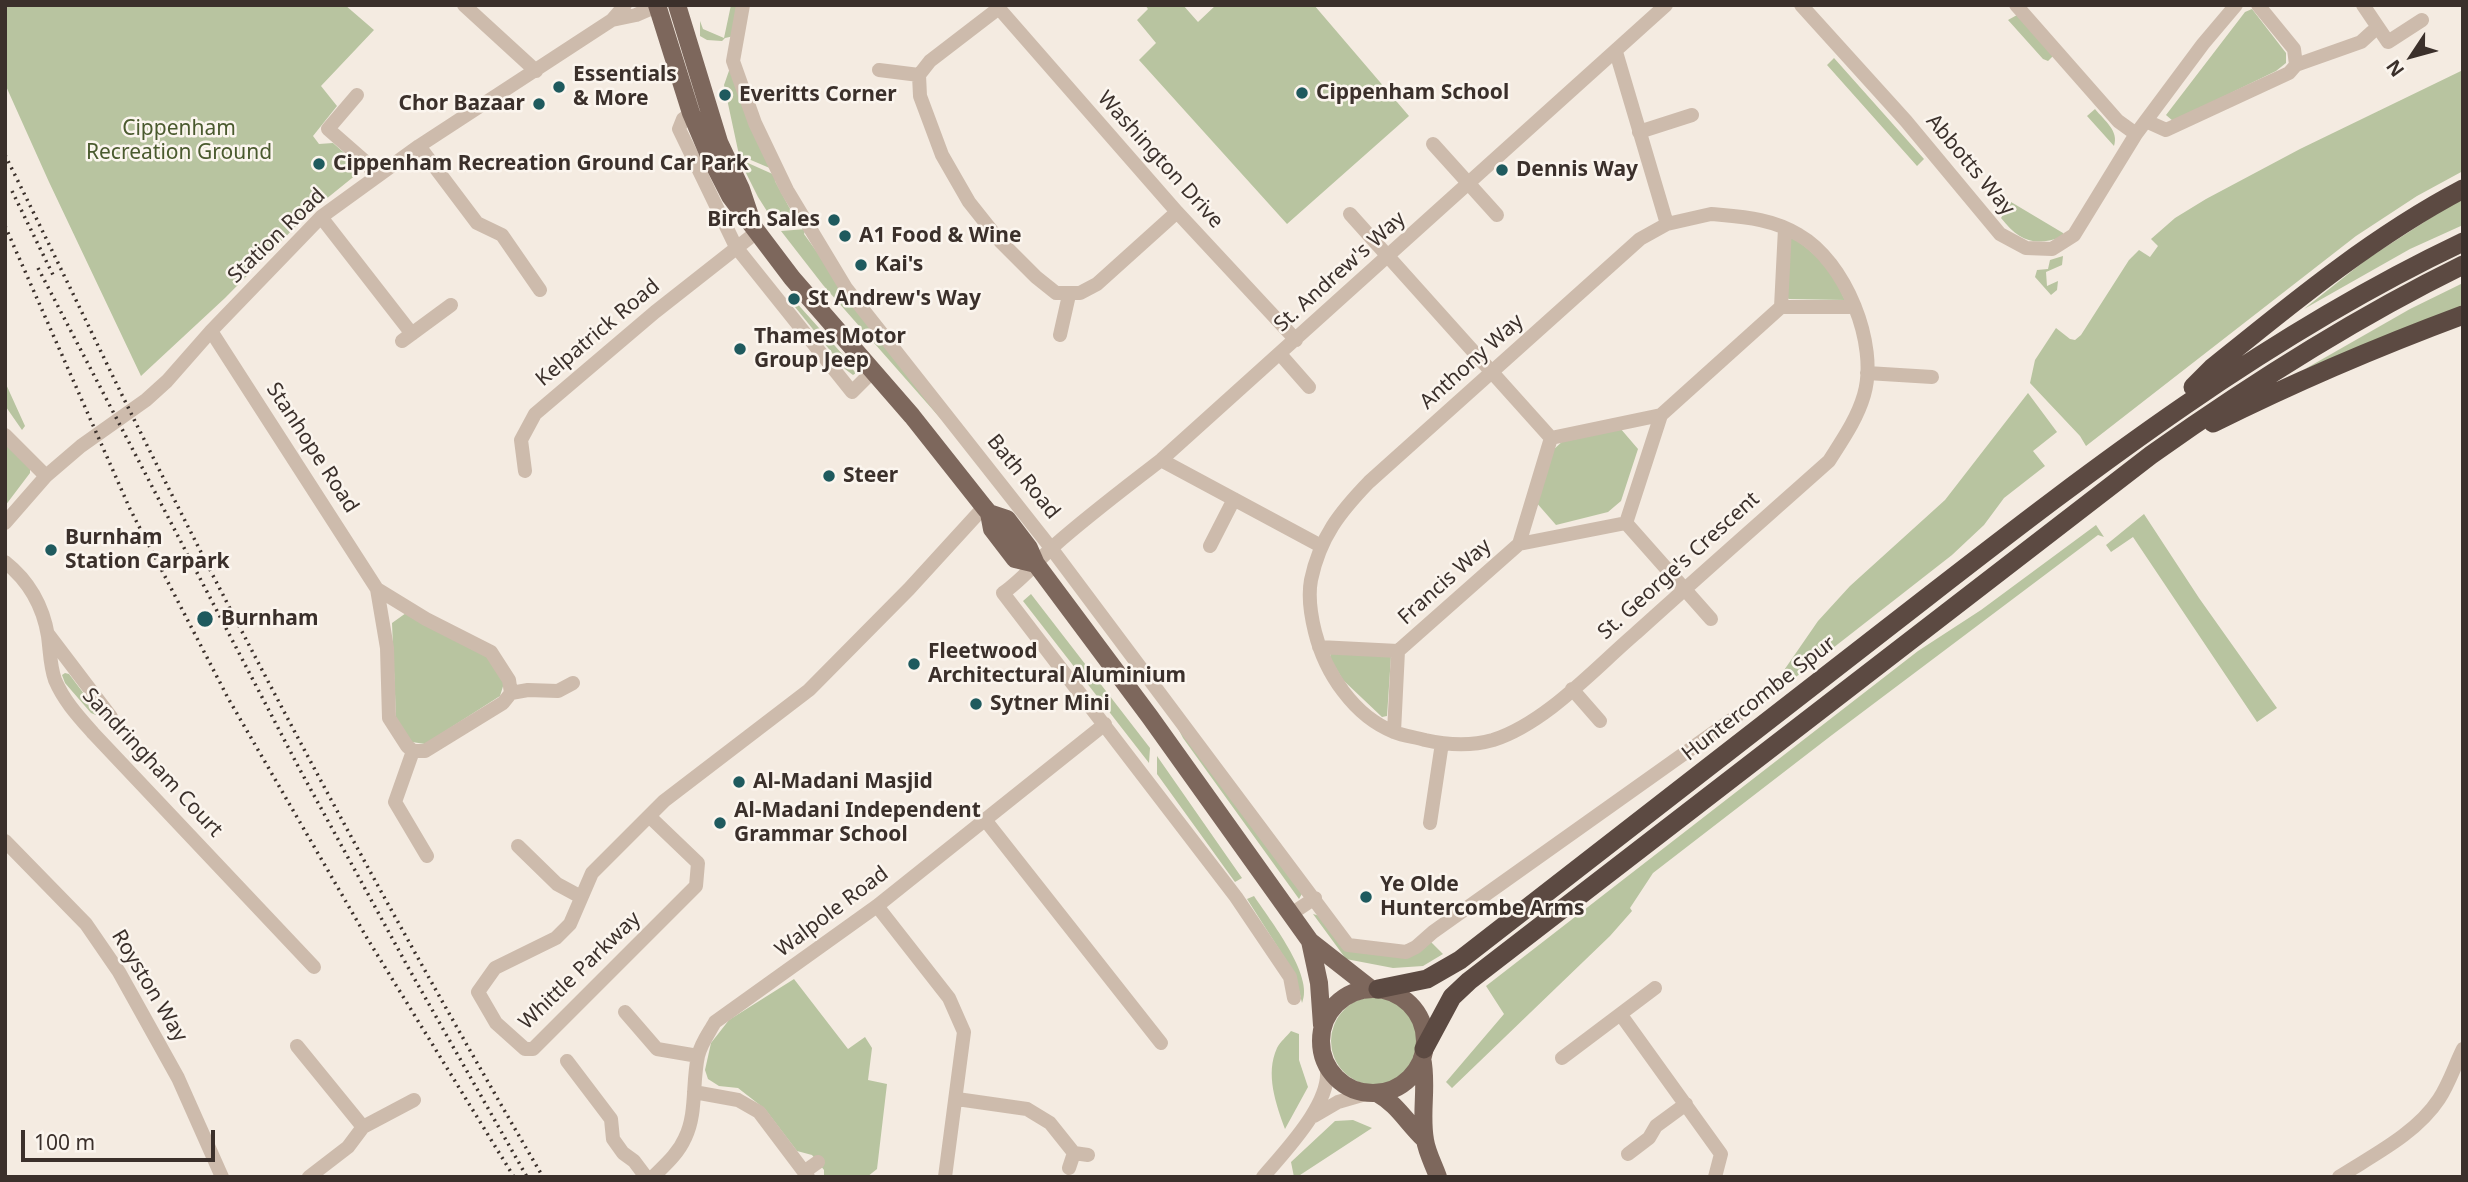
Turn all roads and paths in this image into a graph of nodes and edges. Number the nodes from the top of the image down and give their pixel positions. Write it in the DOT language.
graph roads {
  1 [pos="464,5"];
  2 [pos="625,5"];
  3 [pos="677,5"];
  4 [pos="743,5"];
  5 [pos="1666,5"];
  6 [pos="1801,5"];
  7 [pos="2235,5"];
  8 [pos="2258,5"];
  9 [pos="2363,5"];
  10 [pos="658,6"];
  11 [pos="997,7"];
  12 [pos="2023,8"];
  13 [pos="612,20"];
  14 [pos="2422,20"];
  15 [pos="2372,32"];
  16 [pos="1616,52"];
  17 [pos="2296,65"];
  18 [pos="879,70"];
  19 [pos="536,71"];
  20 [pos="919,75"];
  21 [pos="357,95"];
  22 [pos="691,113"];
  23 [pos="1692,116"];
  24 [pos="2146,121"];
  25 [pos="1639,132"];
  26 [pos="2136,134"];
  27 [pos="1433,144"];
  28 [pos="419,146"];
  29 [pos="375,177"];
  30 [pos="1470,183"];
  31 [pos="2463,189"];
  32 [pos="1177,212"];
  33 [pos="1350,214"];
  34 [pos="1497,215"];
  35 [pos="321,217"];
  36 [pos="1667,224"];
  37 [pos="755,227"];
  38 [pos="1785,228"];
  39 [pos="2463,242"];
  40 [pos="736,247"];
  41 [pos="1389,256"];
  42 [pos="2463,265"];
  43 [pos="540,290"];
  44 [pos="1069,295"];
  45 [pos="452,305"];
  46 [pos="1781,307"];
  47 [pos="1855,307"];
  48 [pos="2463,315"];
  49 [pos="211,331"];
  50 [pos="1060,335"];
  51 [pos="1296,340"];
  52 [pos="1280,354"];
  53 [pos="872,372"];
  54 [pos="1493,372"];
  55 [pos="1867,373"];
  56 [pos="1932,377"];
  57 [pos="1309,387"];
  58 [pos="1661,415"];
  59 [pos="2157,423"];
  60 [pos="5,435"];
  61 [pos="1551,438"];
  62 [pos="2151,455"];
  63 [pos="1161,460"];
  64 [pos="525,471"];
  65 [pos="46,476"];
  66 [pos="1234,499"];
  67 [pos="987,510"];
  68 [pos="5,523"];
  69 [pos="1626,523"];
  70 [pos="1519,544"];
  71 [pos="1210,546"];
  72 [pos="1321,546"];
  73 [pos="1051,548"];
  74 [pos="5,562"];
  75 [pos="1036,564"];
  76 [pos="377,589"];
  77 [pos="1685,589"];
  78 [pos="1711,619"];
  79 [pos="47,633"];
  80 [pos="1319,647"];
  81 [pos="1398,651"];
  82 [pos="573,683"];
  83 [pos="1572,689"];
  84 [pos="511,693"];
  85 [pos="1737,716"];
  86 [pos="111,717"];
  87 [pos="1600,721"];
  88 [pos="1105,724"];
  89 [pos="1394,732"];
  90 [pos="1441,743"];
  91 [pos="414,751"];
  92 [pos="650,817"];
  93 [pos="986,821"];
  94 [pos="1430,823"];
  95 [pos="5,841"];
  96 [pos="519,846"];
  97 [pos="427,856"];
  98 [pos="581,897"];
  99 [pos="1315,898"];
  100 [pos="877,906"];
  101 [pos="1291,914"];
  102 [pos="1310,941"];
  103 [pos="314,967"];
  104 [pos="1374,988"];
  105 [pos="1655,988"];
  106 [pos="1294,998"];
  107 [pos="625,1012"];
  108 [pos="1621,1015"];
  109 [pos="1322,1026"];
  110 [pos="1161,1043"];
  111 [pos="297,1046"];
  112 [pos="2463,1049"];
  113 [pos="1423,1053"];
  114 [pos="698,1056"];
  115 [pos="1562,1058"];
  116 [pos="567,1061"];
  117 [pos="1326,1065"];
  118 [pos="694,1093"];
  119 [pos="1373,1093"];
  120 [pos="957,1099"];
  121 [pos="414,1100"];
  122 [pos="1686,1104"];
  123 [pos="1310,1118"];
  124 [pos="363,1127"];
  125 [pos="1424,1139"];
  126 [pos="1628,1154"];
  127 [pos="818,1162"];
  128 [pos="1069,1168"];
  129 [pos="806,1174"];
  130 [pos="221,1176"];
  131 [pos="309,1177"];
  132 [pos="646,1177"];
  133 [pos="653,1177"];
  134 [pos="945,1177"];
  135 [pos="1263,1177"];
  136 [pos="1438,1177"];
  137 [pos="1715,1177"];
  138 [pos="2339,1177"];
  1 -- 19 [label="street"];
  2 -- 13 [label="street, Station Road"];
  3 -- 37 [label="main road, Bath Road"];
  4 -- 73 [label="street, Bath Road"];
  5 -- 16 [label="street, St. Andrew's Way"];
  6 -- 26 [label="street, Abbotts Way"];
  7 -- 24 [label="street, Abbotts Way"];
  8 -- 17 [label="street"];
  9 -- 14 [label="street"];
  10 -- 13 [label="street, Station Road"];
  10 -- 22 [label="main road, Bath Road"];
  11 -- 20 [label="street"];
  11 -- 32 [label="street, Washington Drive"];
  12 -- 26 [label="street"];
  13 -- 19 [label="street, Station Road"];
  15 -- 17 [label="street"];
  16 -- 25 [label="street"];
  16 -- 30 [label="street, St. Andrew's Way"];
  17 -- 24 [label="street"];
  18 -- 20 [label="street"];
  19 -- 28 [label="street, Station Road"];
  20 -- 44 [label="street"];
  21 -- 29 [label="street"];
  22 -- 37 [label="main road, Bath Road"];
  22 -- 40 [label="street"];
  23 -- 25 [label="street"];
  24 -- 26 [label="street, Abbotts Way"];
  25 -- 36 [label="street"];
  27 -- 30 [label="street"];
  28 -- 29 [label="street, Station Road"];
  28 -- 43 [label="street"];
  29 -- 35 [label="street, Station Road"];
  30 -- 34 [label="street"];
  30 -- 41 [label="street, St. Andrew's Way"];
  31 -- 59 [label="highway"];
  32 -- 44 [label="street"];
  32 -- 51 [label="street, Washington Drive"];
  33 -- 41 [label="street"];
  35 -- 45 [label="street"];
  35 -- 49 [label="street, Station Road"];
  36 -- 38 [label="street, St. George's Crescent"];
  36 -- 54 [label="street, Anthony Way"];
  37 -- 40 [label="street, Kelpatrick Road"];
  37 -- 53 [label="main road, Bath Road"];
  38 -- 46 [label="street"];
  38 -- 47 [label="street, St. George's Crescent"];
  39 -- 59 [label="highway"];
  40 -- 53 [label="street"];
  40 -- 64 [label="street, Kelpatrick Road"];
  41 -- 51 [label="street, St. Andrew's Way"];
  41 -- 54 [label="street"];
  42 -- 62 [label="highway"];
  44 -- 50 [label="street"];
  46 -- 47 [label="street"];
  46 -- 58 [label="street"];
  47 -- 55 [label="street, St. George's Crescent"];
  48 -- 62 [label="highway"];
  49 -- 65 [label="street, Station Road"];
  49 -- 76 [label="street, Stanhope Road"];
  51 -- 52 [label="street, St. Andrew's Way"];
  52 -- 57 [label="street"];
  52 -- 63 [label="street, St. Andrew's Way"];
  53 -- 67 [label="main road, Bath Road"];
  54 -- 61 [label="street"];
  54 -- 72 [label="street, Anthony Way"];
  55 -- 56 [label="street"];
  55 -- 77 [label="street, St. George's Crescent"];
  58 -- 61 [label="street"];
  58 -- 69 [label="street"];
  59 -- 104 [label="highway, Huntercombe Spur"];
  60 -- 65 [label="street"];
  61 -- 70 [label="street"];
  62 -- 113 [label="highway"];
  63 -- 66 [label="street"];
  63 -- 73 [label="street, St. Andrew's Way"];
  65 -- 68 [label="street, Station Road"];
  66 -- 71 [label="street"];
  66 -- 72 [label="street"];
  67 -- 75 [label="main road, Bath Road"];
  67 -- 92 [label="street, Whittle Parkway"];
  69 -- 70 [label="street"];
  69 -- 77 [label="street"];
  70 -- 81 [label="street, Francis Way"];
  72 -- 80 [label="street, St. George's Crescent"];
  73 -- 75 [label="street, St. Andrew's Way"];
  73 -- 99 [label="street, Bath Road"];
  74 -- 79 [label="street, Sandringham Court"];
  75 -- 88 [label="street, St. Andrew's Way"];
  75 -- 101 [label="main road, Bath Road"];
  76 -- 84 [label="street, Stanhope Road"];
  76 -- 91 [label="street, Stanhope Road"];
  77 -- 78 [label="street"];
  77 -- 83 [label="street, St. George's Crescent"];
  79 -- 86 [label="street"];
  79 -- 103 [label="street, Sandringham Court"];
  80 -- 81 [label="street"];
  80 -- 89 [label="street, St. George's Crescent"];
  81 -- 89 [label="street"];
  82 -- 84 [label="street"];
  83 -- 87 [label="street"];
  83 -- 90 [label="street, St. George's Crescent"];
  84 -- 91 [label="street"];
  85 -- 99 [label="street, Bath Road"];
  88 -- 93 [label="street, Walpole Road"];
  88 -- 106 [label="street"];
  89 -- 90 [label="street, St. George's Crescent"];
  90 -- 94 [label="street"];
  91 -- 97 [label="street"];
  92 -- 98 [label="street, Whittle Parkway"];
  92 -- 98 [label="street, Whittle Parkway"];
  93 -- 100 [label="street, Walpole Road"];
  93 -- 110 [label="street"];
  95 -- 130 [label="street, Royston Way"];
  96 -- 98 [label="street"];
  99 -- 101 [label="street"];
  100 -- 114 [label="street, Walpole Road"];
  100 -- 120 [label="street"];
  101 -- 102 [label="main road, Bath Road"];
  102 -- 104 [label="main road, Bath Road"];
  102 -- 109 [label="main road, Bath Road"];
  104 -- 109 [label="main road"];
  104 -- 113 [label="main road"];
  105 -- 108 [label="street"];
  107 -- 114 [label="street"];
  108 -- 115 [label="street"];
  108 -- 122 [label="street"];
  109 -- 117 [label="main road"];
  111 -- 124 [label="street"];
  112 -- 138 [label="street"];
  113 -- 119 [label="main road"];
  113 -- 125 [label="main road"];
  114 -- 118 [label="street, Walpole Road"];
  116 -- 132 [label="street"];
  117 -- 119 [label="main road"];
  117 -- 123 [label="street"];
  118 -- 129 [label="street"];
  118 -- 133 [label="street, Walpole Road"];
  119 -- 123 [label="street"];
  119 -- 125 [label="main road"];
  120 -- 128 [label="street"];
  120 -- 134 [label="street"];
  121 -- 124 [label="street"];
  122 -- 126 [label="street"];
  122 -- 137 [label="street"];
  123 -- 135 [label="street"];
  124 -- 131 [label="street"];
  125 -- 136 [label="main road"];
  127 -- 129 [label="street"];
}
